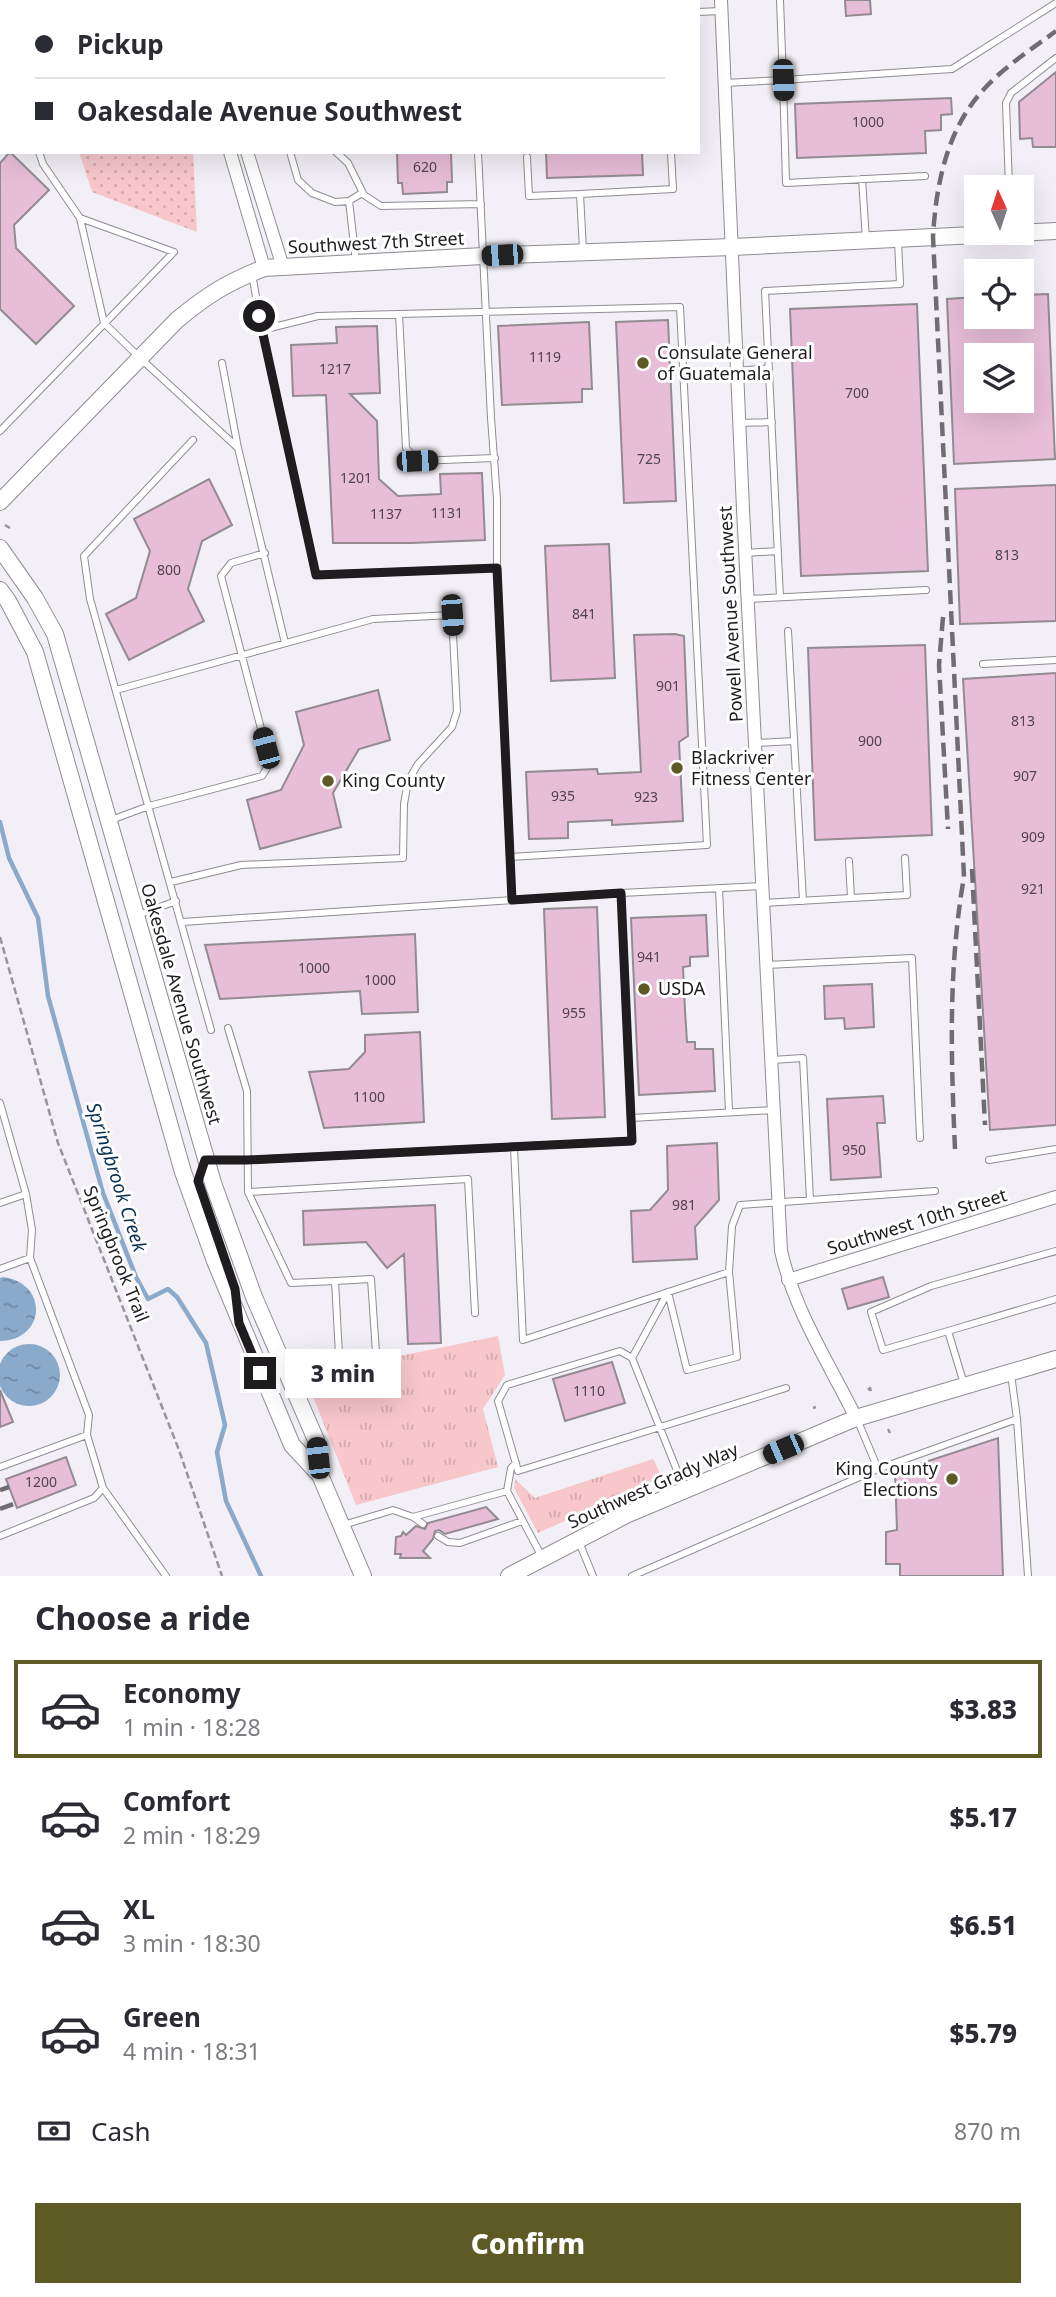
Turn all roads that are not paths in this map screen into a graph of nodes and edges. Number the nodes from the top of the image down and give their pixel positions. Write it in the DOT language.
graph roads {
  1 [pos="780,0"];
  2 [pos="1056,4"];
  3 [pos="721,6"];
  4 [pos="700,11"];
  5 [pos="1056,58"];
  6 [pos="783,80"];
  7 [pos="724,83"];
  8 [pos="40,154"];
  9 [pos="230,154"];
  10 [pos="248,154"];
  11 [pos="291,154"];
  12 [pos="339,154"];
  13 [pos="478,154"];
  14 [pos="671,154"];
  15 [pos="527,158"];
  16 [pos="1009,175"];
  17 [pos="925,176"];
  18 [pos="862,179"];
  19 [pos="362,193"];
  20 [pos="580,194"];
  21 [pos="349,201"];
  22 [pos="481,204"];
  23 [pos="80,218"];
  24 [pos="1056,231"];
  25 [pos="1034,232"];
  26 [pos="964,235"];
  27 [pos="898,239"];
  28 [pos="866,241"];
  29 [pos="732,247"];
  30 [pos="583,252"];
  31 [pos="483,256"];
  32 [pos="356,263"];
  33 [pos="283,267"];
  34 [pos="258,271"];
  35 [pos="485,312"];
  36 [pos="399,314"];
  37 [pos="104,323"];
  38 [pos="262,330"];
  39 [pos="140,358"];
  40 [pos="222,363"];
  41 [pos="769,368"];
  42 [pos="737,371"];
  43 [pos="772,422"];
  44 [pos="739,423"];
  45 [pos="0,431"];
  46 [pos="193,440"];
  47 [pos="239,448"];
  48 [pos="495,458"];
  49 [pos="0,502"];
  50 [pos="0,548"];
  51 [pos="778,551"];
  52 [pos="265,553"];
  53 [pos="745,553"];
  54 [pos="497,568"];
  55 [pos="0,590"];
  56 [pos="926,590"];
  57 [pos="780,597"];
  58 [pos="747,599"];
  59 [pos="788,631"];
  60 [pos="285,643"];
  61 [pos="242,655"];
  62 [pos="1056,660"];
  63 [pos="983,664"];
  64 [pos="116,690"];
  65 [pos="794,741"];
  66 [pos="755,743"];
  67 [pos="67,762"];
  68 [pos="149,806"];
  69 [pos="109,821"];
  70 [pos="510,857"];
  71 [pos="905,858"];
  72 [pos="849,861"];
  73 [pos="171,882"];
  74 [pos="762,886"];
  75 [pos="719,888"];
  76 [pos="621,893"];
  77 [pos="851,898"];
  78 [pos="512,900"];
  79 [pos="176,901"];
  80 [pos="803,901"];
  81 [pos="763,903"];
  82 [pos="136,915"];
  83 [pos="182,922"];
  84 [pos="766,965"];
  85 [pos="228,1028"];
  86 [pos="211,1030"];
  87 [pos="771,1060"];
  88 [pos="0,1103"];
  89 [pos="774,1110"];
  90 [pos="729,1112"];
  91 [pos="631,1118"];
  92 [pos="920,1138"];
  93 [pos="514,1147"];
  94 [pos="1056,1149"];
  95 [pos="205,1160"];
  96 [pos="247,1160"];
  97 [pos="989,1160"];
  98 [pos="935,1191"];
  99 [pos="248,1192"];
  100 [pos="26,1194"];
  101 [pos="1056,1197"];
  102 [pos="810,1200"];
  103 [pos="777,1202"];
  104 [pos="0,1203"];
  105 [pos="1056,1251"];
  106 [pos="30,1258"];
  107 [pos="0,1269"];
  108 [pos="729,1272"];
  109 [pos="788,1280"];
  110 [pos="335,1281"];
  111 [pos="668,1292"];
  112 [pos="1056,1299"];
  113 [pos="475,1313"];
  114 [pos="239,1323"];
  115 [pos="948,1331"];
  116 [pos="632,1358"];
  117 [pos="1056,1359"];
  118 [pos="1011,1372"];
  119 [pos="964,1386"];
  120 [pos="786,1388"];
  121 [pos="856,1418"];
  122 [pos="1017,1419"];
  123 [pos="659,1426"];
  124 [pos="88,1435"];
  125 [pos="516,1463"];
  126 [pos="0,1467"];
  127 [pos="878,1469"];
  128 [pos="320,1475"];
  129 [pos="103,1488"];
  130 [pos="685,1490"];
  131 [pos="507,1491"];
  132 [pos="413,1517"];
  133 [pos="522,1521"];
  134 [pos="424,1524"];
  135 [pos="342,1526"];
  136 [pos="0,1536"];
  137 [pos="438,1536"];
  138 [pos="579,1540"];
  139 [pos="543,1559"];
  140 [pos="166,1576"];
  141 [pos="363,1576"];
  142 [pos="509,1576"];
  143 [pos="593,1576"];
  144 [pos="632,1576"];
  145 [pos="1028,1576"];
  1 -- 6 [label="lane"];
  2 -- 6 [label="lane"];
  3 -- 4 [label="lane"];
  3 -- 7 [label="street, Powell Avenue Southwest"];
  5 -- 16 [label="lane"];
  6 -- 7 [label="lane"];
  6 -- 18 [label="lane"];
  7 -- 29 [label="street, Powell Avenue Southwest"];
  8 -- 23 [label="lane"];
  9 -- 34 [label="street"];
  10 -- 33 [label="street"];
  11 -- 21 [label="lane"];
  12 -- 19 [label="lane"];
  13 -- 22 [label="lane"];
  14 -- 20 [label="lane"];
  15 -- 20 [label="lane"];
  17 -- 18 [label="lane"];
  18 -- 28 [label="lane"];
  19 -- 21 [label="lane"];
  19 -- 22 [label="lane"];
  20 -- 30 [label="lane"];
  21 -- 32 [label="lane"];
  22 -- 31 [label="lane"];
  23 -- 37 [label="lane"];
  23 -- 37 [label="lane"];
  24 -- 25 [label="street, Southwest 7th Street"];
  26 -- 27 [label="street, Southwest 7th Street"];
  27 -- 28 [label="street, Southwest 7th Street"];
  27 -- 41 [label="lane"];
  28 -- 29 [label="street, Southwest 7th Street"];
  29 -- 30 [label="street, Southwest 7th Street"];
  29 -- 42 [label="street, Powell Avenue Southwest"];
  30 -- 31 [label="street, Southwest 7th Street"];
  31 -- 32 [label="street, Southwest 7th Street"];
  31 -- 35 [label="lane"];
  32 -- 33 [label="street, Southwest 7th Street"];
  33 -- 34 [label="street, Southwest 7th Street"];
  34 -- 38 [label="lane"];
  34 -- 39 [label="street, Southwest 7th Street"];
  35 -- 36 [label="lane"];
  35 -- 48 [label="lane"];
  35 -- 70 [label="lane"];
  36 -- 38 [label="lane"];
  36 -- 48 [label="lane"];
  37 -- 39 [label="lane"];
  37 -- 45 [label="lane"];
  38 -- 54 [label="lane"];
  39 -- 47 [label="lane"];
  39 -- 49 [label="street, Southwest 7th Street"];
  40 -- 47 [label="lane"];
  41 -- 42 [label="lane"];
  41 -- 43 [label="lane"];
  42 -- 44 [label="street, Powell Avenue Southwest"];
  43 -- 44 [label="lane"];
  43 -- 51 [label="lane"];
  44 -- 53 [label="street, Powell Avenue Southwest"];
  46 -- 64 [label="lane"];
  47 -- 52 [label="lane"];
  48 -- 54 [label="lane"];
  50 -- 69 [label="street, Oakesdale Avenue Southwest"];
  51 -- 53 [label="lane"];
  51 -- 57 [label="lane"];
  52 -- 60 [label="lane"];
  52 -- 61 [label="lane"];
  53 -- 58 [label="street, Powell Avenue Southwest"];
  54 -- 70 [label="lane"];
  55 -- 67 [label="street, Oakesdale Avenue Southwest"];
  56 -- 57 [label="lane"];
  57 -- 58 [label="lane"];
  58 -- 66 [label="street, Powell Avenue Southwest"];
  59 -- 65 [label="lane"];
  60 -- 61 [label="lane"];
  60 -- 73 [label="lane"];
  61 -- 64 [label="lane"];
  61 -- 68 [label="lane"];
  62 -- 63 [label="lane"];
  64 -- 68 [label="lane"];
  65 -- 66 [label="lane"];
  65 -- 80 [label="lane"];
  66 -- 74 [label="street, Powell Avenue Southwest"];
  67 -- 82 [label="street"];
  67 -- 114 [label="street, Oakesdale Avenue Southwest"];
  68 -- 69 [label="lane"];
  68 -- 73 [label="lane"];
  69 -- 82 [label="street, Oakesdale Avenue Southwest"];
  70 -- 78 [label="lane"];
  71 -- 77 [label="lane"];
  72 -- 77 [label="lane"];
  73 -- 79 [label="lane"];
  74 -- 75 [label="lane"];
  74 -- 81 [label="street, Powell Avenue Southwest"];
  75 -- 76 [label="lane"];
  75 -- 90 [label="lane"];
  76 -- 78 [label="lane"];
  76 -- 91 [label="lane"];
  77 -- 80 [label="lane"];
  78 -- 83 [label="lane"];
  79 -- 82 [label="lane"];
  79 -- 83 [label="lane"];
  80 -- 81 [label="lane"];
  81 -- 84 [label="street, Powell Avenue Southwest"];
  82 -- 95 [label="street, Oakesdale Avenue Southwest"];
  83 -- 86 [label="lane"];
  84 -- 87 [label="street, Powell Avenue Southwest"];
  84 -- 92 [label="lane"];
  85 -- 96 [label="lane"];
  87 -- 89 [label="street, Powell Avenue Southwest"];
  87 -- 102 [label="lane"];
  88 -- 100 [label="lane"];
  89 -- 90 [label="lane"];
  89 -- 103 [label="street, Powell Avenue Southwest"];
  90 -- 91 [label="lane"];
  91 -- 93 [label="lane"];
  93 -- 96 [label="lane"];
  93 -- 111 [label="lane"];
  94 -- 97 [label="lane"];
  95 -- 96 [label="lane"];
  95 -- 114 [label="street"];
  95 -- 128 [label="street, Oakesdale Avenue Southwest"];
  96 -- 99 [label="lane"];
  98 -- 102 [label="lane"];
  99 -- 110 [label="lane"];
  99 -- 113 [label="lane"];
  100 -- 104 [label="lane"];
  100 -- 106 [label="lane"];
  101 -- 109 [label="street, Southwest 10th Street"];
  102 -- 103 [label="lane"];
  103 -- 108 [label="lane"];
  103 -- 109 [label="street, Powell Avenue Southwest"];
  105 -- 115 [label="lane"];
  106 -- 107 [label="lane"];
  106 -- 124 [label="lane"];
  108 -- 111 [label="lane"];
  108 -- 111 [label="lane"];
  109 -- 121 [label="street, Powell Avenue Southwest"];
  110 -- 110 [label="lane"];
  111 -- 116 [label="lane"];
  112 -- 115 [label="lane"];
  114 -- 128 [label="street, Oakesdale Avenue Southwest"];
  115 -- 119 [label="lane"];
  116 -- 123 [label="lane"];
  116 -- 125 [label="lane"];
  117 -- 118 [label="street, Southwest Grady Way"];
  118 -- 119 [label="street, Southwest Grady Way"];
  118 -- 122 [label="lane"];
  119 -- 121 [label="street, Southwest Grady Way"];
  120 -- 123 [label="lane"];
  121 -- 127 [label="lane"];
  121 -- 130 [label="street, Southwest Grady Way"];
  122 -- 127 [label="lane"];
  122 -- 145 [label="lane"];
  123 -- 125 [label="lane"];
  123 -- 130 [label="lane"];
  124 -- 126 [label="lane"];
  124 -- 129 [label="lane"];
  125 -- 131 [label="lane"];
  127 -- 144 [label="lane"];
  128 -- 135 [label="street, Oakesdale Avenue Southwest"];
  129 -- 136 [label="lane"];
  129 -- 140 [label="lane"];
  130 -- 138 [label="street, Southwest Grady Way"];
  131 -- 132 [label="lane"];
  131 -- 133 [label="lane"];
  132 -- 134 [label="lane"];
  132 -- 135 [label="lane"];
  133 -- 137 [label="lane"];
  133 -- 139 [label="lane"];
  135 -- 141 [label="street, Oakesdale Avenue Southwest"];
  138 -- 139 [label="street, Southwest Grady Way"];
  138 -- 143 [label="lane"];
  139 -- 142 [label="street, Southwest Grady Way"];
}
